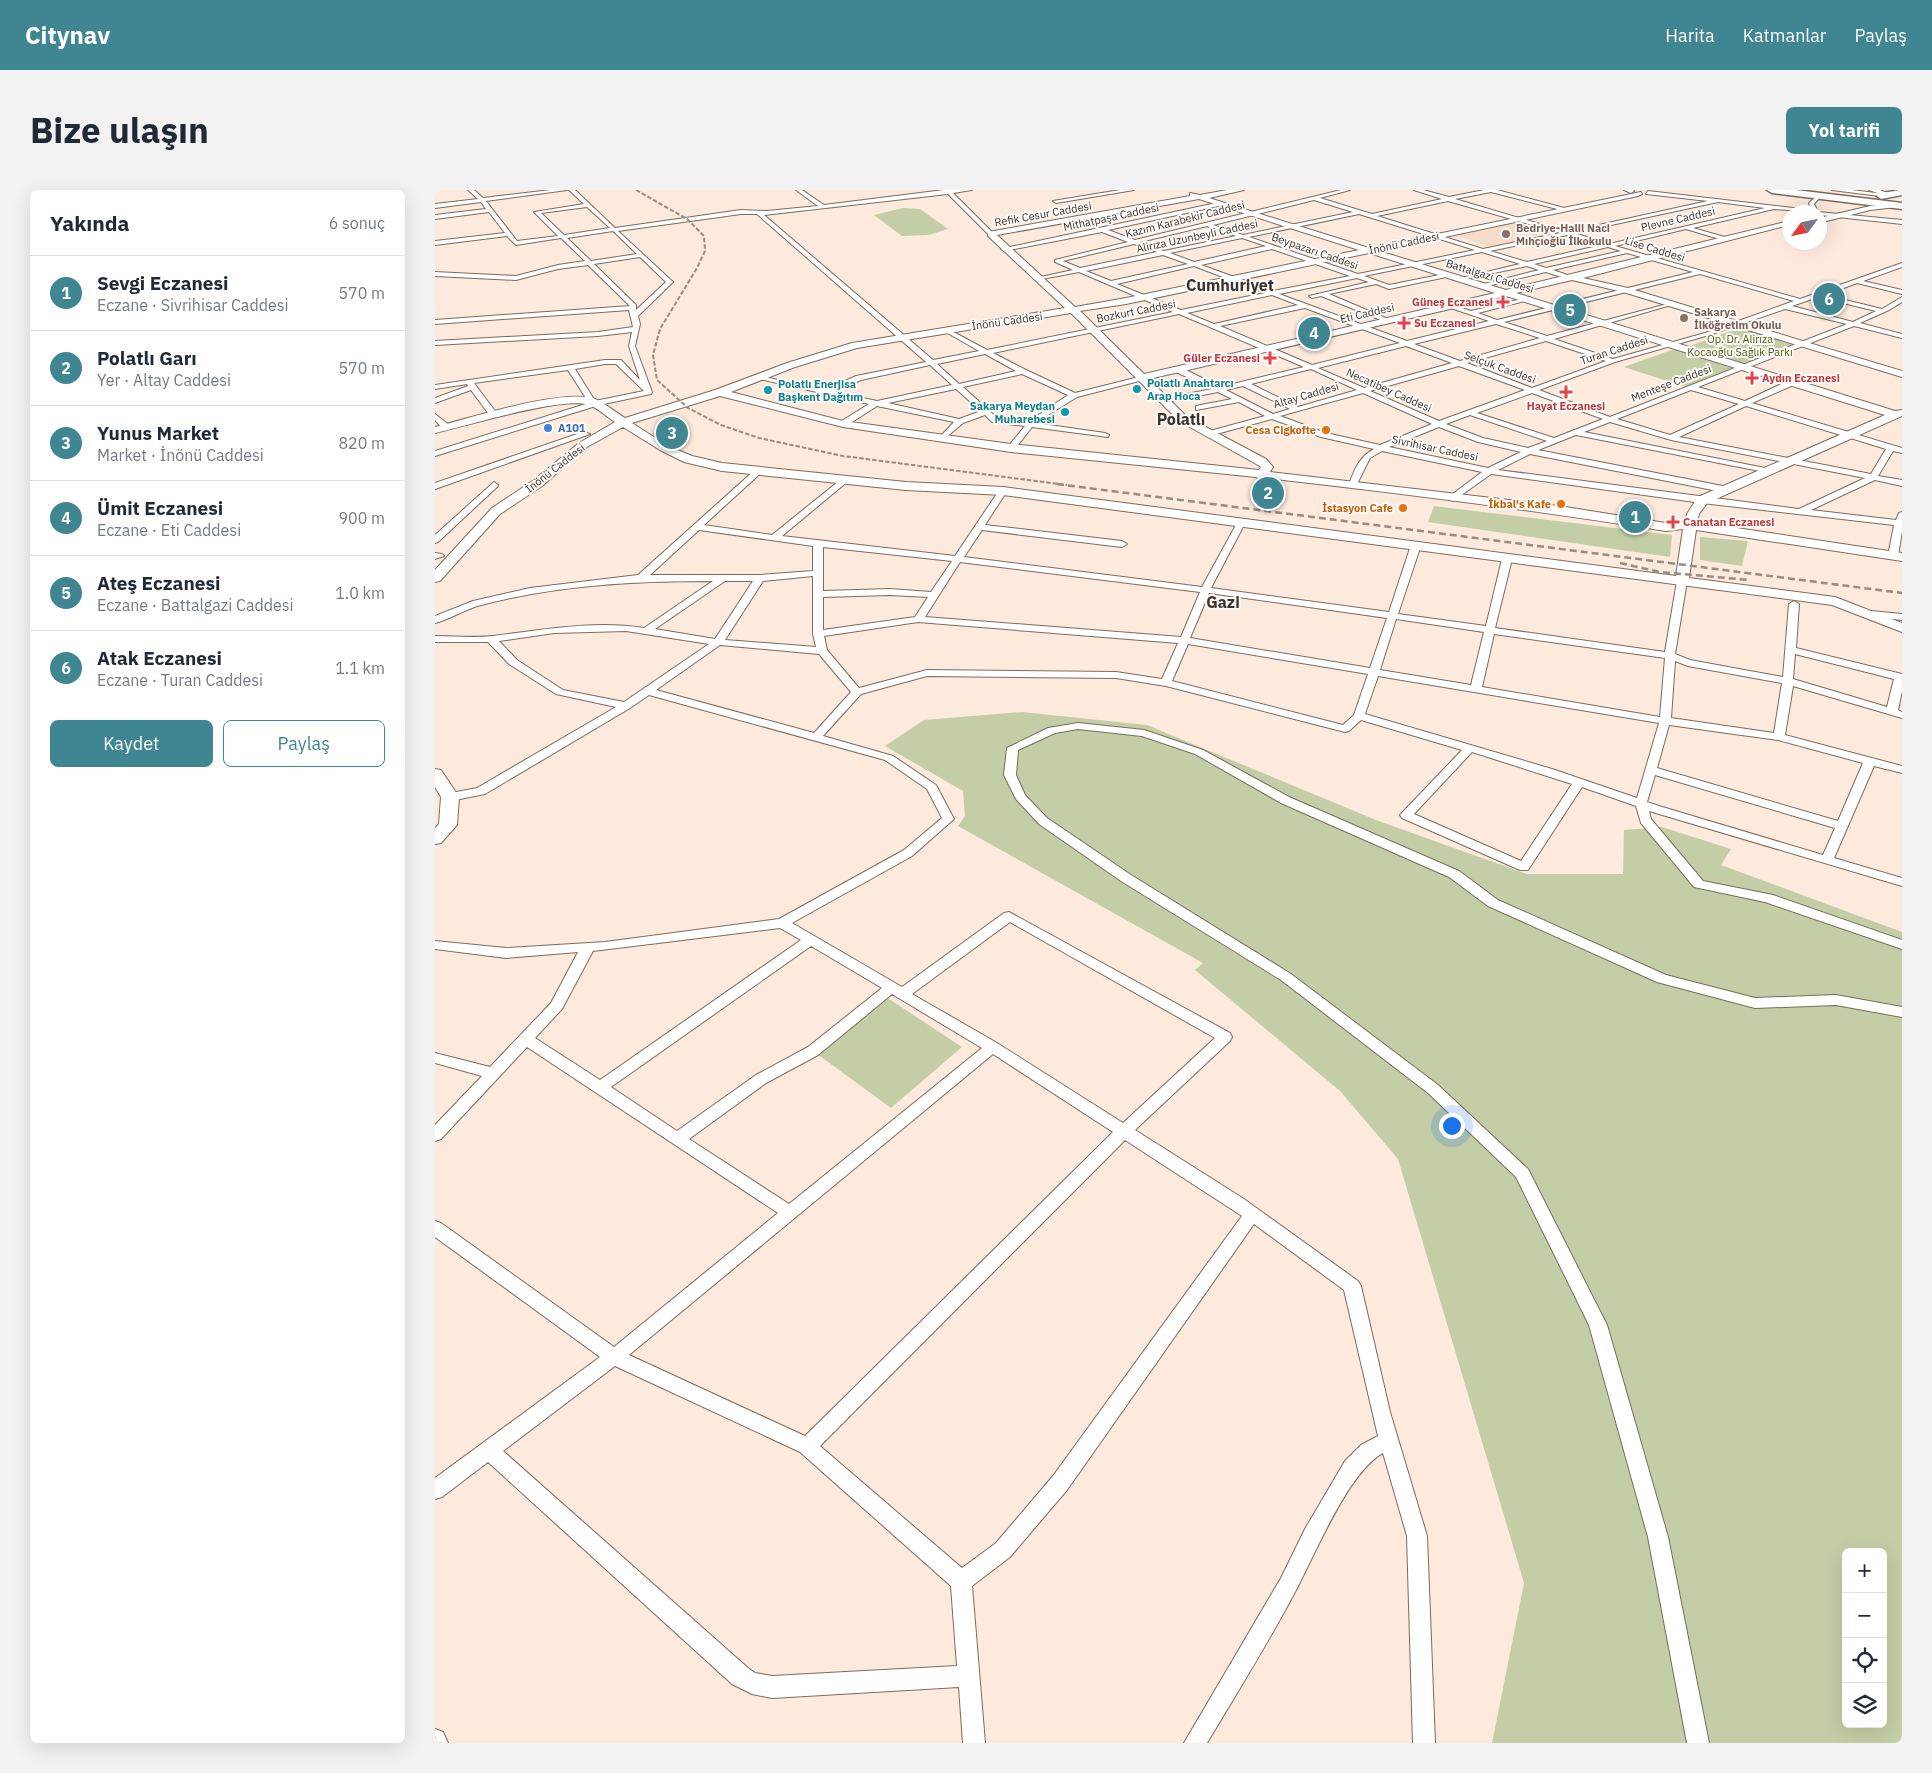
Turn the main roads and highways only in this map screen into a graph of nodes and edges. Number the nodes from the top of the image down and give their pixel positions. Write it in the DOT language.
graph roads {
  1 [pos="1772,190"];
  2 [pos="1824,191"];
  3 [pos="1892,199"];
  1 -- 2 [label="highway"];
  2 -- 3 [label="highway"];
  2 -- 3 [label="highway"];
}
